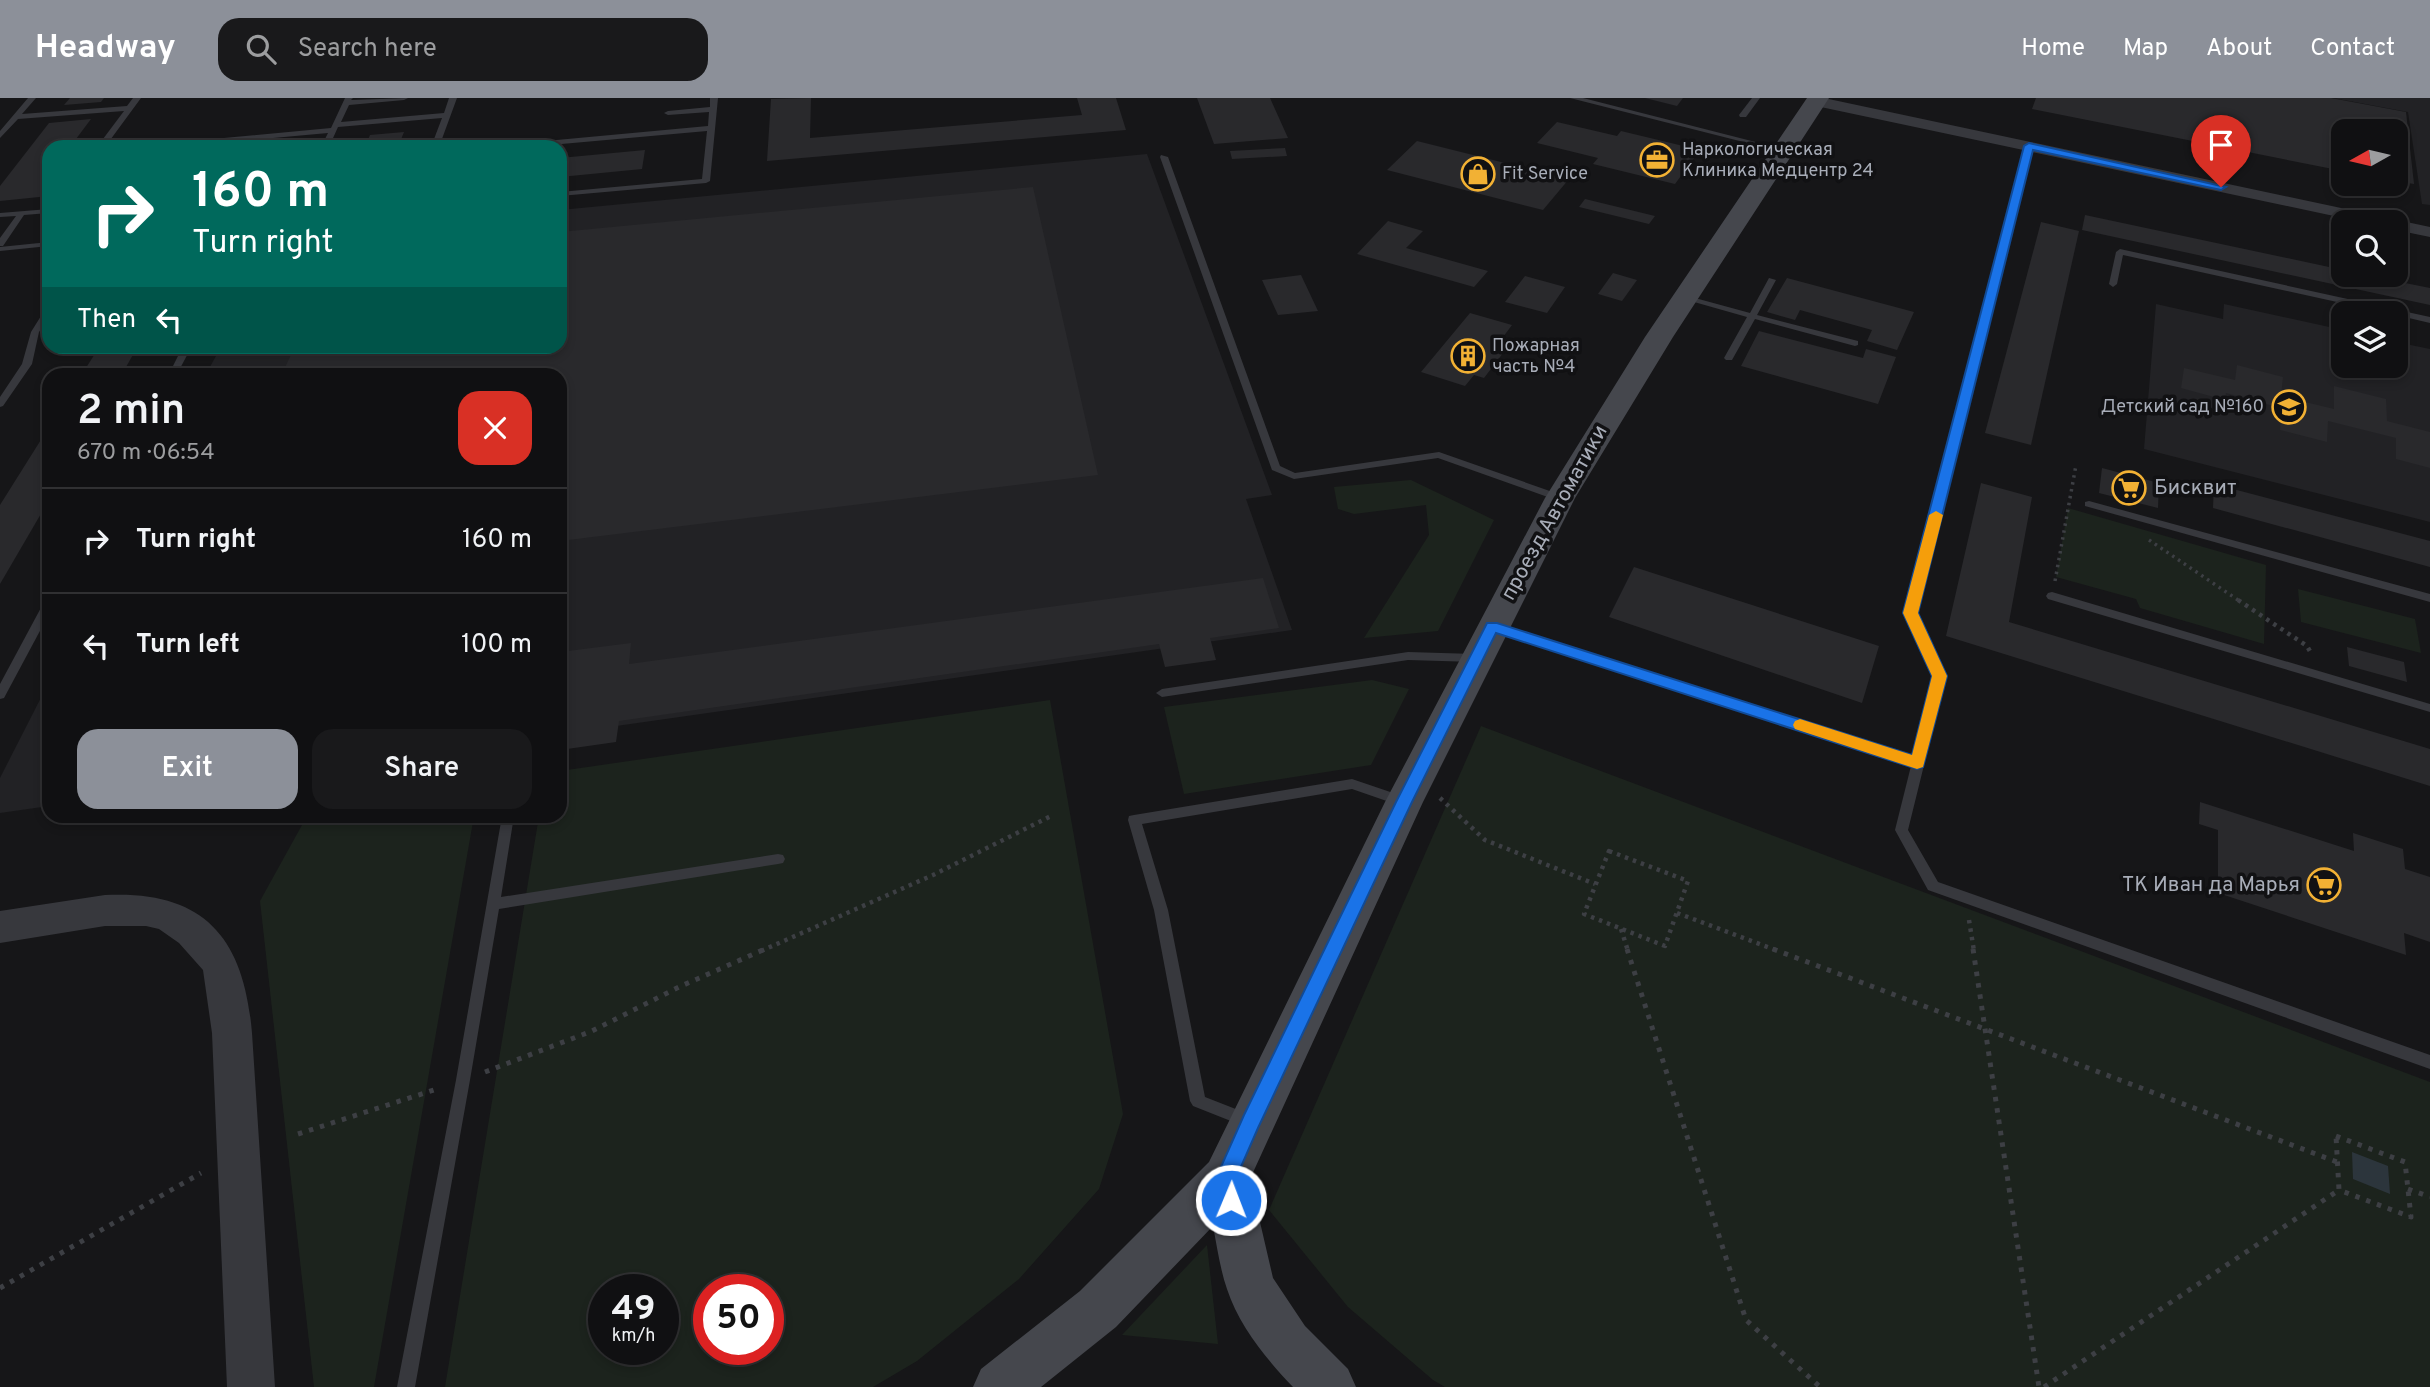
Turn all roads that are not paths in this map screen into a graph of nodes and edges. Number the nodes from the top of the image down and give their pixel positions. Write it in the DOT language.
graph roads {
  1 [pos="32,98"];
  2 [pos="136,98"];
  3 [pos="404,98"];
  4 [pos="453,98"];
  5 [pos="714,98"];
  6 [pos="1574,98"];
  7 [pos="1755,98"];
  8 [pos="1817,99"];
  9 [pos="348,100"];
  10 [pos="130,108"];
  11 [pos="713,109"];
  12 [pos="668,113"];
  13 [pos="446,115"];
  14 [pos="1742,115"];
  15 [pos="16,117"];
  16 [pos="335,128"];
  17 [pos="711,128"];
  18 [pos="0,136"];
  19 [pos="106,140"];
  20 [pos="218,140"];
  21 [pos="329,140"];
  22 [pos="437,140"];
  23 [pos="567,141"];
  24 [pos="2029,146"];
  25 [pos="1783,150"];
  26 [pos="1164,157"];
  27 [pos="567,193"];
  28 [pos="2331,210"];
  29 [pos="42,212"];
  30 [pos="22,214"];
  31 [pos="0,215"];
  32 [pos="2408,227"];
  33 [pos="2430,232"];
  34 [pos="42,244"];
  35 [pos="0,246"];
  36 [pos="1772,280"];
  37 [pos="2113,284"];
  38 [pos="1684,298"];
  39 [pos="1752,316"];
  40 [pos="2430,320"];
  41 [pos="42,321"];
  42 [pos="1854,343"];
  43 [pos="1729,358"];
  44 [pos="0,404"];
  45 [pos="1560,498"];
  46 [pos="2089,504"];
  47 [pos="2052,596"];
  48 [pos="2430,598"];
  49 [pos="42,617"];
  50 [pos="1492,626"];
  51 [pos="1476,658"];
  52 [pos="1162,693"];
  53 [pos="0,695"];
  54 [pos="2430,708"];
  55 [pos="1917,763"];
  56 [pos="1410,789"];
  57 [pos="507,823"];
  58 [pos="778,859"];
  59 [pos="492,904"];
  60 [pos="0,928"];
  61 [pos="2430,1062"];
  62 [pos="1251,1122"];
  63 [pos="1226,1178"];
  64 [pos="251,1387"];
  65 [pos="405,1387"];
  66 [pos="999,1387"];
  67 [pos="1330,1387"];
  1 -- 15 [label="lane"];
  2 -- 10 [label="lane"];
  3 -- 9 [label="lane"];
  4 -- 13 [label="lane"];
  5 -- 11 [label="lane"];
  6 -- 25 [label="lane"];
  7 -- 14 [label="lane"];
  8 -- 24 [label="street"];
  8 -- 25 [label="main road, проезд Автоматики"];
  9 -- 16 [label="lane"];
  10 -- 15 [label="lane"];
  10 -- 19 [label="lane"];
  11 -- 12 [label="lane"];
  11 -- 17 [label="lane"];
  13 -- 16 [label="lane"];
  13 -- 22 [label="lane"];
  15 -- 18 [label="lane"];
  16 -- 20 [label="lane"];
  16 -- 21 [label="lane"];
  17 -- 23 [label="lane"];
  17 -- 27 [label="lane"];
  24 -- 28 [label="street"];
  24 -- 55 [label="lane"];
  25 -- 38 [label="main road, проезд Автоматики"];
  26 -- 45 [label="lane"];
  29 -- 30 [label="lane"];
  30 -- 31 [label="lane"];
  30 -- 35 [label="lane"];
  32 -- 33 [label="street"];
  34 -- 35 [label="lane"];
  36 -- 39 [label="lane"];
  37 -- 40 [label="lane"];
  38 -- 39 [label="lane"];
  38 -- 45 [label="main road, проезд Автоматики"];
  39 -- 42 [label="lane"];
  39 -- 43 [label="lane"];
  41 -- 44 [label="lane"];
  45 -- 50 [label="main road, проезд Автоматики"];
  46 -- 48 [label="lane"];
  47 -- 54 [label="lane"];
  49 -- 53 [label="lane"];
  50 -- 51 [label="main road, проезд Автоматики"];
  50 -- 55 [label="lane"];
  51 -- 52 [label="lane"];
  51 -- 56 [label="main road, проезд Автоматики"];
  55 -- 61 [label="lane"];
  56 -- 62 [label="main road, проезд Автоматики"];
  56 -- 62 [label="lane"];
  57 -- 59 [label="lane"];
  58 -- 59 [label="lane"];
  59 -- 65 [label="lane"];
  60 -- 64 [label="street"];
  62 -- 63 [label="main road, проезд Автоматики"];
  63 -- 66 [label="main road"];
  63 -- 67 [label="main road"];
}
